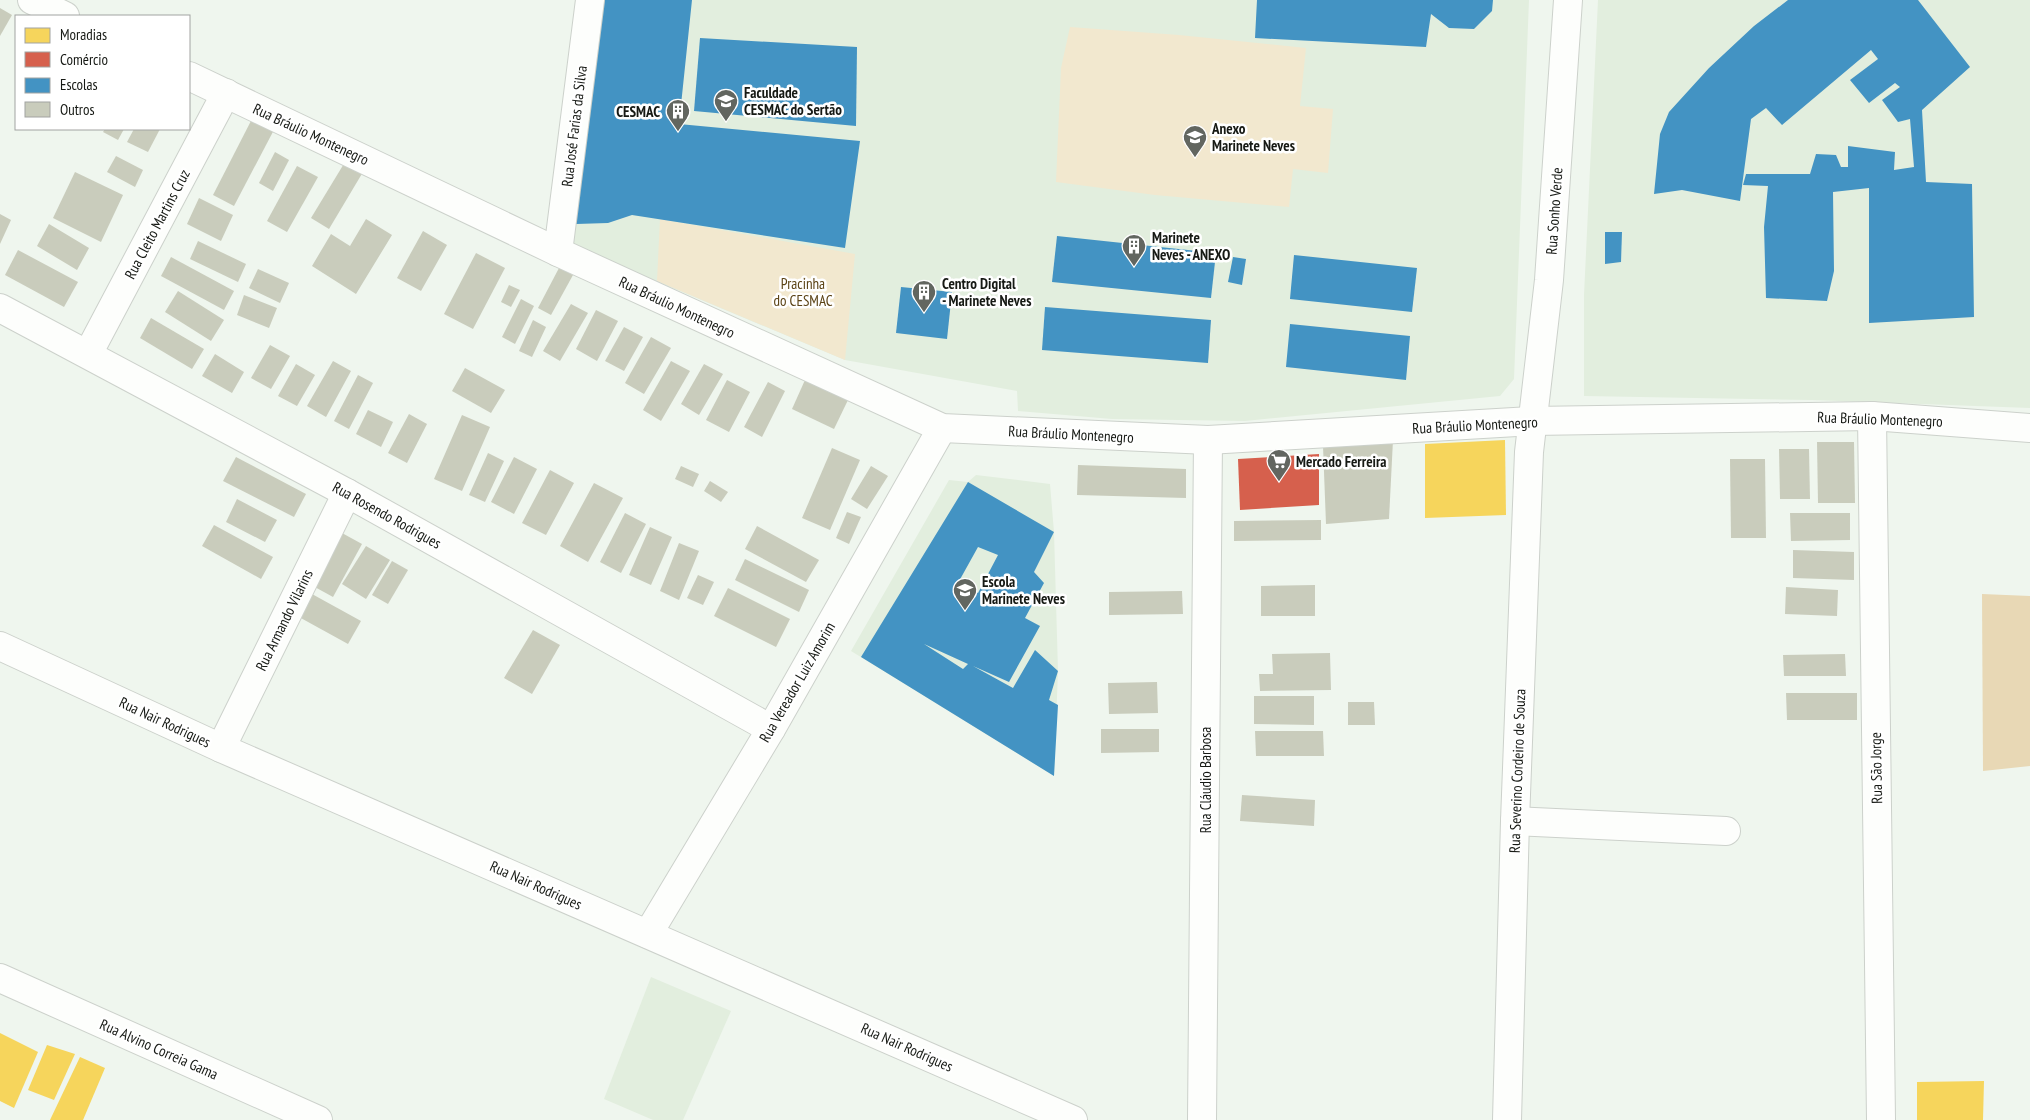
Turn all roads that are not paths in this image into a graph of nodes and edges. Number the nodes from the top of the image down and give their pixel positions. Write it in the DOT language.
graph roads {
  1 [pos="32,0"];
  2 [pos="590,0"];
  3 [pos="1568,0"];
  4 [pos="63,15"];
  5 [pos="190,76"];
  6 [pos="226,94"];
  7 [pos="558,252"];
  8 [pos="0,308"];
  9 [pos="88,354"];
  10 [pos="1872,416"];
  11 [pos="1532,422"];
  12 [pos="942,428"];
  13 [pos="2030,428"];
  14 [pos="1208,440"];
  15 [pos="348,493"];
  16 [pos="0,646"];
  17 [pos="771,729"];
  18 [pos="222,748"];
  19 [pos="1515,821"];
  20 [pos="1726,831"];
  21 [pos="648,934"];
  22 [pos="0,978"];
  23 [pos="318,1120"];
  24 [pos="1073,1120"];
  25 [pos="1202,1120"];
  26 [pos="1507,1120"];
  27 [pos="1881,1120"];
  1 -- 4 [label="street"];
  2 -- 7 [label="street, Rua José Farias da Silva"];
  3 -- 11 [label="street, Rua Sonho Verde"];
  5 -- 6 [label="street, Rua Bráulio Montenegro"];
  6 -- 7 [label="street, Rua Bráulio Montenegro"];
  6 -- 9 [label="street, Rua Cleito Martins Cruz"];
  7 -- 12 [label="street, Rua Bráulio Montenegro"];
  8 -- 9 [label="street, Rua Rosendo Rodrigues"];
  9 -- 15 [label="street, Rua Rosendo Rodrigues"];
  10 -- 11 [label="street, Rua Bráulio Montenegro"];
  10 -- 13 [label="street, Rua Bráulio Montenegro"];
  10 -- 27 [label="street, Rua São Jorge"];
  11 -- 14 [label="street, Rua Bráulio Montenegro"];
  11 -- 19 [label="street, Rua Severino Cordeiro de Souza"];
  12 -- 14 [label="street, Rua Bráulio Montenegro"];
  12 -- 17 [label="street, Rua Vereador Luiz Amorim"];
  14 -- 25 [label="street, Rua Cláudio Barbosa"];
  15 -- 17 [label="street, Rua Rosendo Rodrigues"];
  15 -- 18 [label="street, Rua Armando Vilarins"];
  16 -- 18 [label="street, Rua Nair Rodrigues"];
  17 -- 21 [label="street, Rua Vereador Luiz Amorim"];
  18 -- 21 [label="street, Rua Nair Rodrigues"];
  19 -- 20 [label="street"];
  19 -- 26 [label="street, Rua Severino Cordeiro de Souza"];
  21 -- 24 [label="street, Rua Nair Rodrigues"];
  22 -- 23 [label="street, Rua Alvino Correia Gama"];
}
